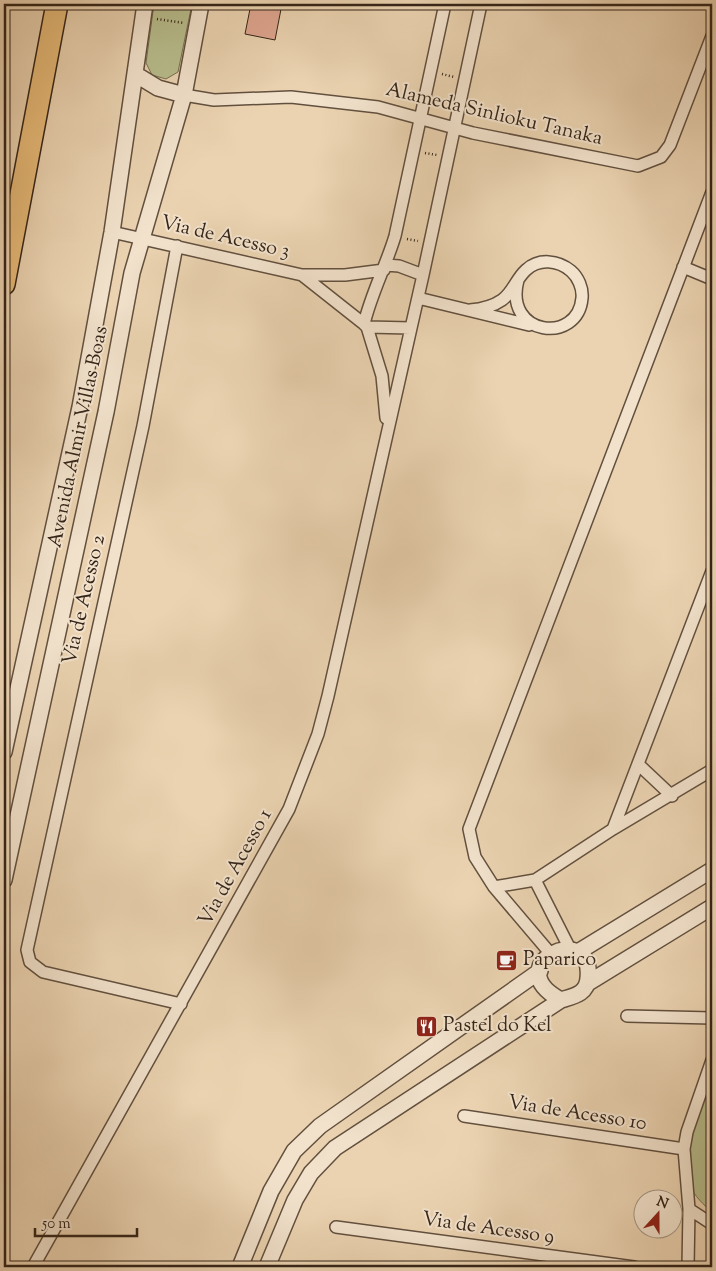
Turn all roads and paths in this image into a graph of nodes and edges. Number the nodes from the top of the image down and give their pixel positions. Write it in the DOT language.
graph roads {
  1 [pos="43,4"];
  2 [pos="57,4"];
  3 [pos="201,4"];
  4 [pos="445,4"];
  5 [pos="481,4"];
  6 [pos="144,11"];
  7 [pos="198,25"];
  8 [pos="712,36"];
  9 [pos="431,71"];
  10 [pos="135,74"];
  11 [pos="465,79"];
  12 [pos="184,95"];
  13 [pos="421,119"];
  14 [pos="455,128"];
  15 [pos="414,151"];
  16 [pos="448,158"];
  17 [pos="712,192"];
  18 [pos="4,210"];
  19 [pos="112,232"];
  20 [pos="395,236"];
  21 [pos="141,237"];
  22 [pos="430,244"];
  23 [pos="177,246"];
  24 [pos="385,267"];
  25 [pos="683,267"];
  26 [pos="302,275"];
  27 [pos="423,275"];
  28 [pos="712,279"];
  29 [pos="518,280"];
  30 [pos="4,284"];
  31 [pos="418,298"];
  32 [pos="470,310"];
  33 [pos="366,325"];
  34 [pos="533,326"];
  35 [pos="411,328"];
  36 [pos="383,452"];
  37 [pos="712,571"];
  38 [pos="4,752"];
  39 [pos="639,765"];
  40 [pos="712,770"];
  41 [pos="672,796"];
  42 [pos="613,829"];
  43 [pos="712,870"];
  44 [pos="4,880"];
  45 [pos="535,880"];
  46 [pos="494,887"];
  47 [pos="712,907"];
  48 [pos="574,951"];
  49 [pos="550,953"];
  50 [pos="540,971"];
  51 [pos="588,983"];
  52 [pos="561,1000"];
  53 [pos="182,1004"];
  54 [pos="627,1016"];
  55 [pos="712,1018"];
  56 [pos="712,1060"];
  57 [pos="464,1116"];
  58 [pos="684,1149"];
  59 [pos="689,1209"];
  60 [pos="712,1224"];
  61 [pos="336,1227"];
  62 [pos="34,1267"];
  63 [pos="240,1267"];
  64 [pos="267,1267"];
  65 [pos="634,1267"];
  66 [pos="688,1267"];
  1 -- 18 [label="highway"];
  2 -- 30 [label="highway"];
  3 -- 7 [label="street, Avenida Almir Villas Boas"];
  4 -- 9 [label="street"];
  5 -- 11 [label="street"];
  6 -- 7 [label="path"];
  6 -- 10 [label="street, Avenida Almir Villas Boas"];
  7 -- 12 [label="street, Avenida Almir Villas Boas"];
  8 -- 14 [label="street, Alameda Sinlioku Tanaka"];
  9 -- 11 [label="path"];
  9 -- 13 [label="street"];
  10 -- 12 [label="street"];
  10 -- 19 [label="street, Avenida Almir Villas Boas"];
  11 -- 14 [label="street"];
  12 -- 13 [label="street, Alameda Sinlioku Tanaka"];
  12 -- 21 [label="street, Avenida Almir Villas Boas"];
  13 -- 14 [label="street, Alameda Sinlioku Tanaka"];
  13 -- 15 [label="street"];
  14 -- 16 [label="street"];
  15 -- 16 [label="path"];
  15 -- 20 [label="street"];
  16 -- 22 [label="street"];
  17 -- 25 [label="street"];
  19 -- 21 [label="street, Via de Acesso 3"];
  19 -- 38 [label="street, Avenida Almir Villas Boas"];
  20 -- 22 [label="path"];
  20 -- 24 [label="street"];
  21 -- 23 [label="street, Via de Acesso 3"];
  21 -- 44 [label="street, Avenida Almir Villas Boas"];
  22 -- 27 [label="street"];
  23 -- 26 [label="street, Via de Acesso 3"];
  23 -- 53 [label="street, Via de Acesso 2"];
  24 -- 26 [label="street"];
  24 -- 27 [label="street"];
  24 -- 33 [label="street"];
  25 -- 28 [label="street"];
  25 -- 46 [label="street"];
  26 -- 33 [label="street"];
  27 -- 31 [label="street"];
  29 -- 32 [label="street"];
  29 -- 34 [label="street"];
  29 -- 34 [label="street"];
  31 -- 32 [label="street"];
  31 -- 35 [label="street"];
  32 -- 34 [label="street"];
  33 -- 35 [label="street"];
  33 -- 36 [label="street"];
  35 -- 36 [label="street"];
  36 -- 53 [label="street, Via de Acesso 1"];
  37 -- 39 [label="street"];
  39 -- 41 [label="street"];
  39 -- 42 [label="street"];
  40 -- 41 [label="street"];
  41 -- 42 [label="street"];
  42 -- 45 [label="street"];
  43 -- 48 [label="street"];
  45 -- 46 [label="street"];
  45 -- 48 [label="street"];
  46 -- 49 [label="street"];
  47 -- 51 [label="street"];
  48 -- 49 [label="street"];
  48 -- 51 [label="street"];
  49 -- 50 [label="street"];
  50 -- 52 [label="street"];
  50 -- 63 [label="street"];
  51 -- 52 [label="street"];
  52 -- 64 [label="street"];
  53 -- 62 [label="street, Via de Acesso 1"];
  54 -- 55 [label="street"];
  56 -- 58 [label="street"];
  57 -- 58 [label="street, Via de Acesso 10"];
  58 -- 59 [label="street"];
  59 -- 60 [label="street"];
  59 -- 66 [label="street"];
  61 -- 65 [label="street, Via de Acesso 9"];
}
